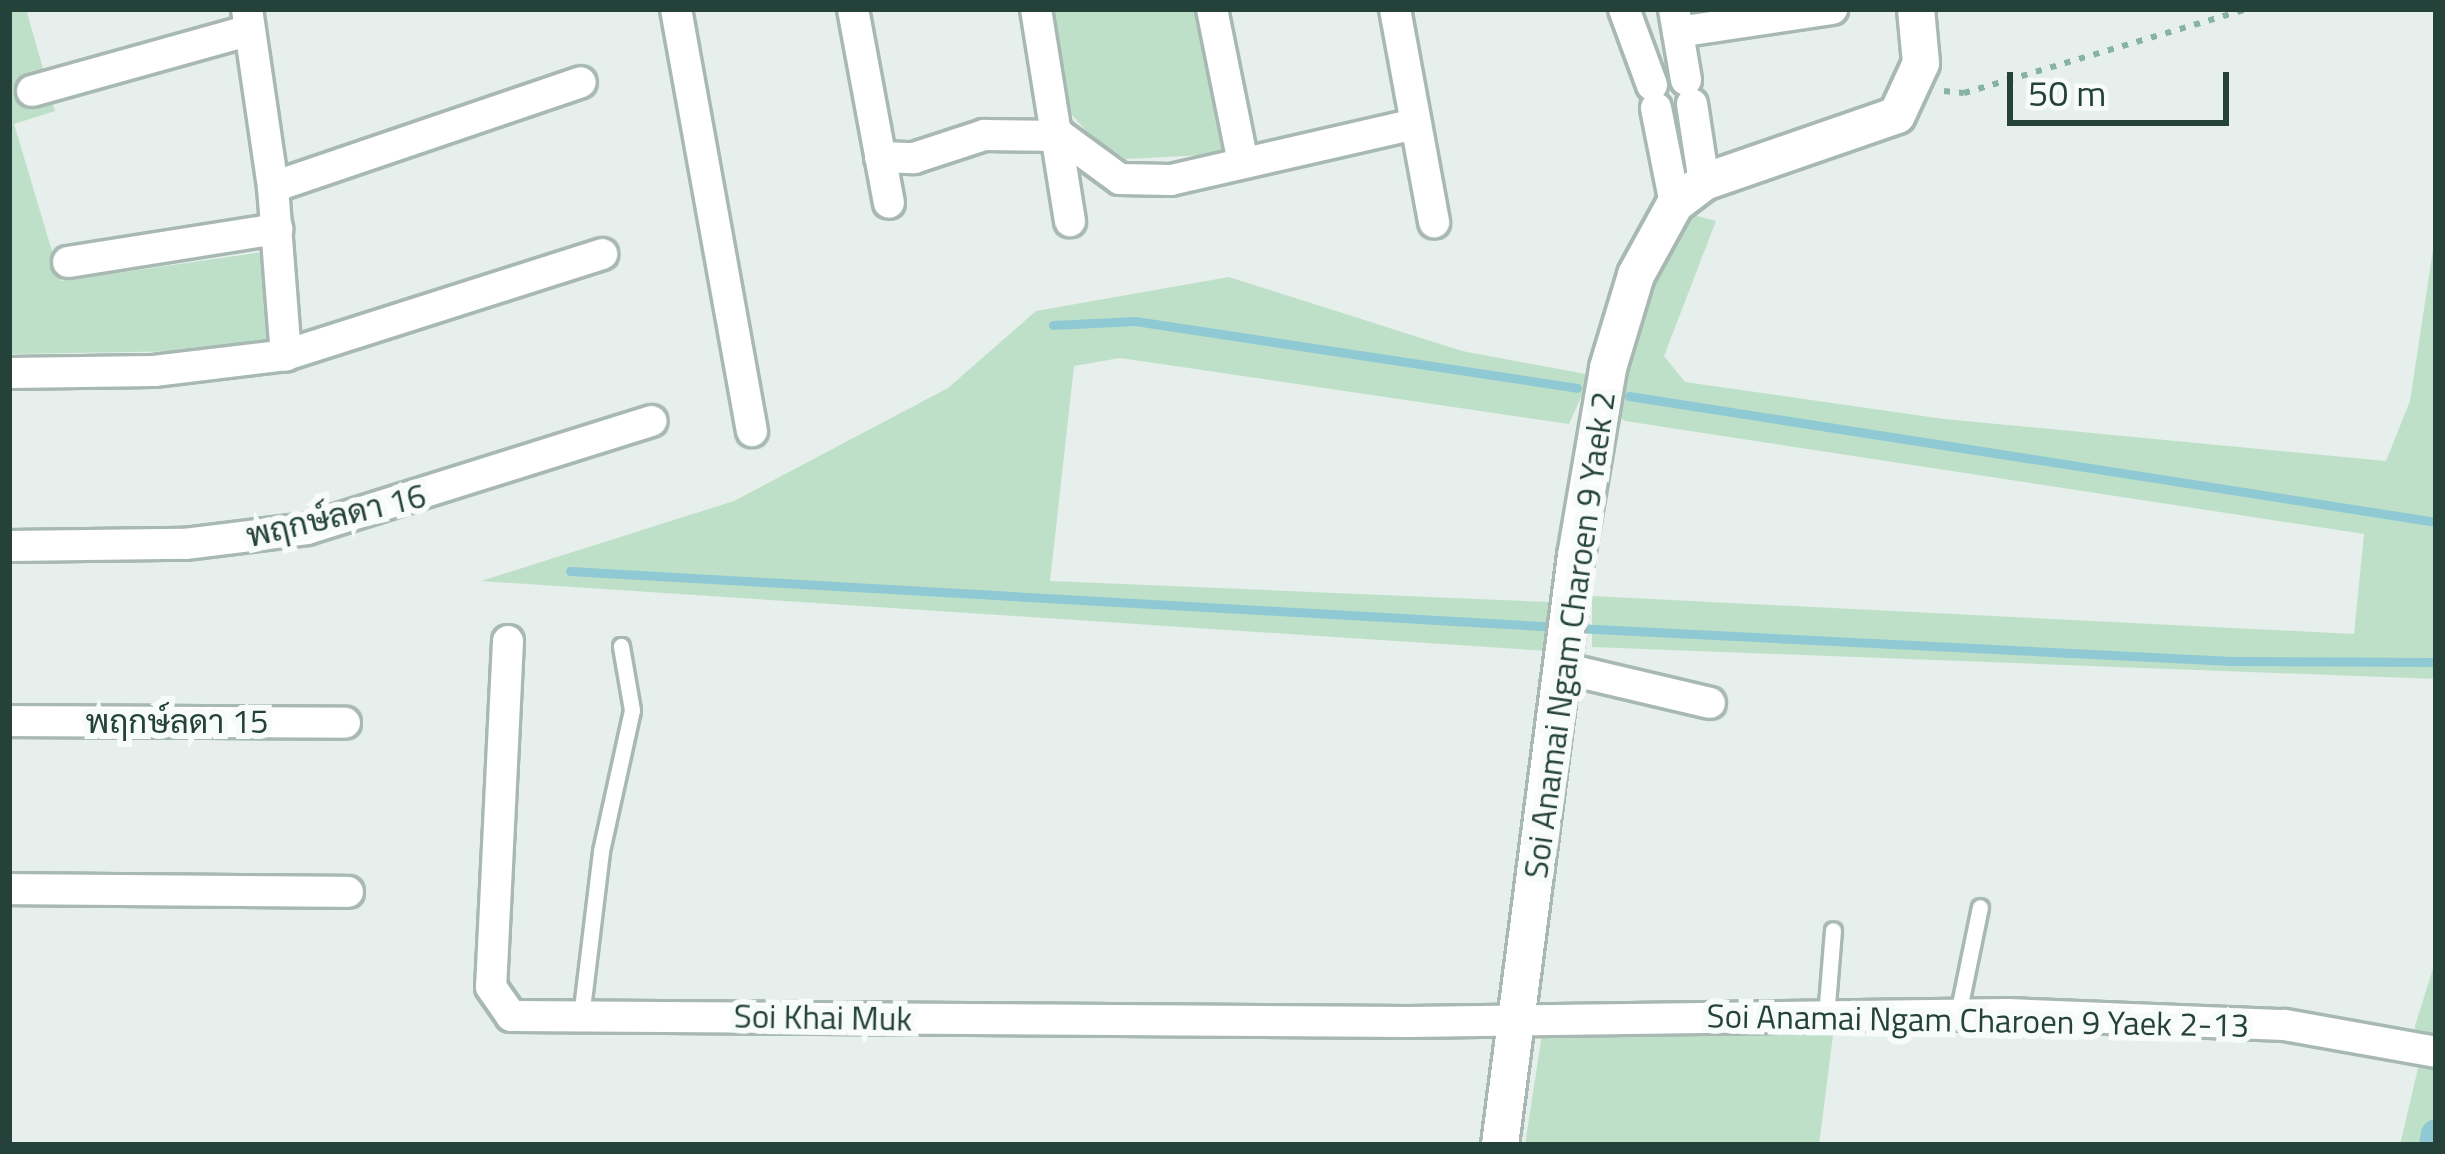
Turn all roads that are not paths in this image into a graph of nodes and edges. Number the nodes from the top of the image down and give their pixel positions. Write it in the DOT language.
graph roads {
  1 [pos="676,9"];
  2 [pos="853,9"];
  3 [pos="1036,9"];
  4 [pos="1212,9"];
  5 [pos="1395,9"];
  6 [pos="1624,9"];
  7 [pos="1832,9"];
  8 [pos="1916,9"];
  9 [pos="248,15"];
  10 [pos="1682,57"];
  11 [pos="580,82"];
  12 [pos="1651,86"];
  13 [pos="32,91"];
  14 [pos="1416,124"];
  15 [pos="1061,136"];
  16 [pos="880,157"];
  17 [pos="1244,164"];
  18 [pos="273,187"];
  19 [pos="1689,193"];
  20 [pos="889,203"];
  21 [pos="1070,220"];
  22 [pos="1435,223"];
  23 [pos="277,229"];
  24 [pos="602,254"];
  25 [pos="68,262"];
  26 [pos="286,356"];
  27 [pos="9,373"];
  28 [pos="651,421"];
  29 [pos="752,431"];
  30 [pos="9,546"];
  31 [pos="1566,635"];
  32 [pos="508,641"];
  33 [pos="621,646"];
  34 [pos="1710,703"];
  35 [pos="9,722"];
  36 [pos="345,723"];
  37 [pos="9,889"];
  38 [pos="348,892"];
  39 [pos="1980,907"];
  40 [pos="1834,930"];
  41 [pos="1958,1014"];
  42 [pos="580,1017"];
  43 [pos="1826,1017"];
  44 [pos="1518,1018"];
  45 [pos="2421,1047"];
  46 [pos="1500,1145"];
  1 -- 29 [label="street"];
  2 -- 16 [label="street"];
  3 -- 15 [label="street"];
  4 -- 17 [label="street"];
  5 -- 14 [label="street"];
  6 -- 12 [label="street"];
  7 -- 10 [label="street"];
  8 -- 19 [label="street"];
  9 -- 13 [label="street"];
  9 -- 18 [label="street"];
  10 -- 12 [label="street"];
  10 -- 19 [label="street"];
  11 -- 18 [label="street"];
  12 -- 19 [label="street"];
  14 -- 17 [label="street"];
  14 -- 22 [label="street"];
  15 -- 16 [label="street"];
  15 -- 17 [label="street"];
  15 -- 21 [label="street"];
  16 -- 20 [label="street"];
  18 -- 23 [label="street"];
  19 -- 31 [label="street, Soi Anamai Ngam Charoen 9 Yaek 2"];
  23 -- 25 [label="street"];
  23 -- 26 [label="street"];
  24 -- 26 [label="street"];
  26 -- 27 [label="street"];
  28 -- 30 [label="street, พฤกษ์ลดา 16"];
  31 -- 34 [label="street"];
  31 -- 44 [label="street, Soi Anamai Ngam Charoen 9 Yaek 2"];
  32 -- 42 [label="street, Soi Khai Muk"];
  33 -- 42 [label="lane"];
  35 -- 36 [label="street, พฤกษ์ลดา 15"];
  37 -- 38 [label="street"];
  39 -- 41 [label="lane"];
  40 -- 43 [label="lane"];
  41 -- 43 [label="street, Soi Anamai Ngam Charoen 9 Yaek 2-13"];
  41 -- 45 [label="street, Soi Anamai Ngam Charoen 9 Yaek 2-13"];
  42 -- 44 [label="street, Soi Khai Muk"];
  43 -- 44 [label="street, Soi Anamai Ngam Charoen 9 Yaek 2-13"];
  44 -- 46 [label="street, Soi Anamai Ngam Charoen 9 Yaek 2"];
}
